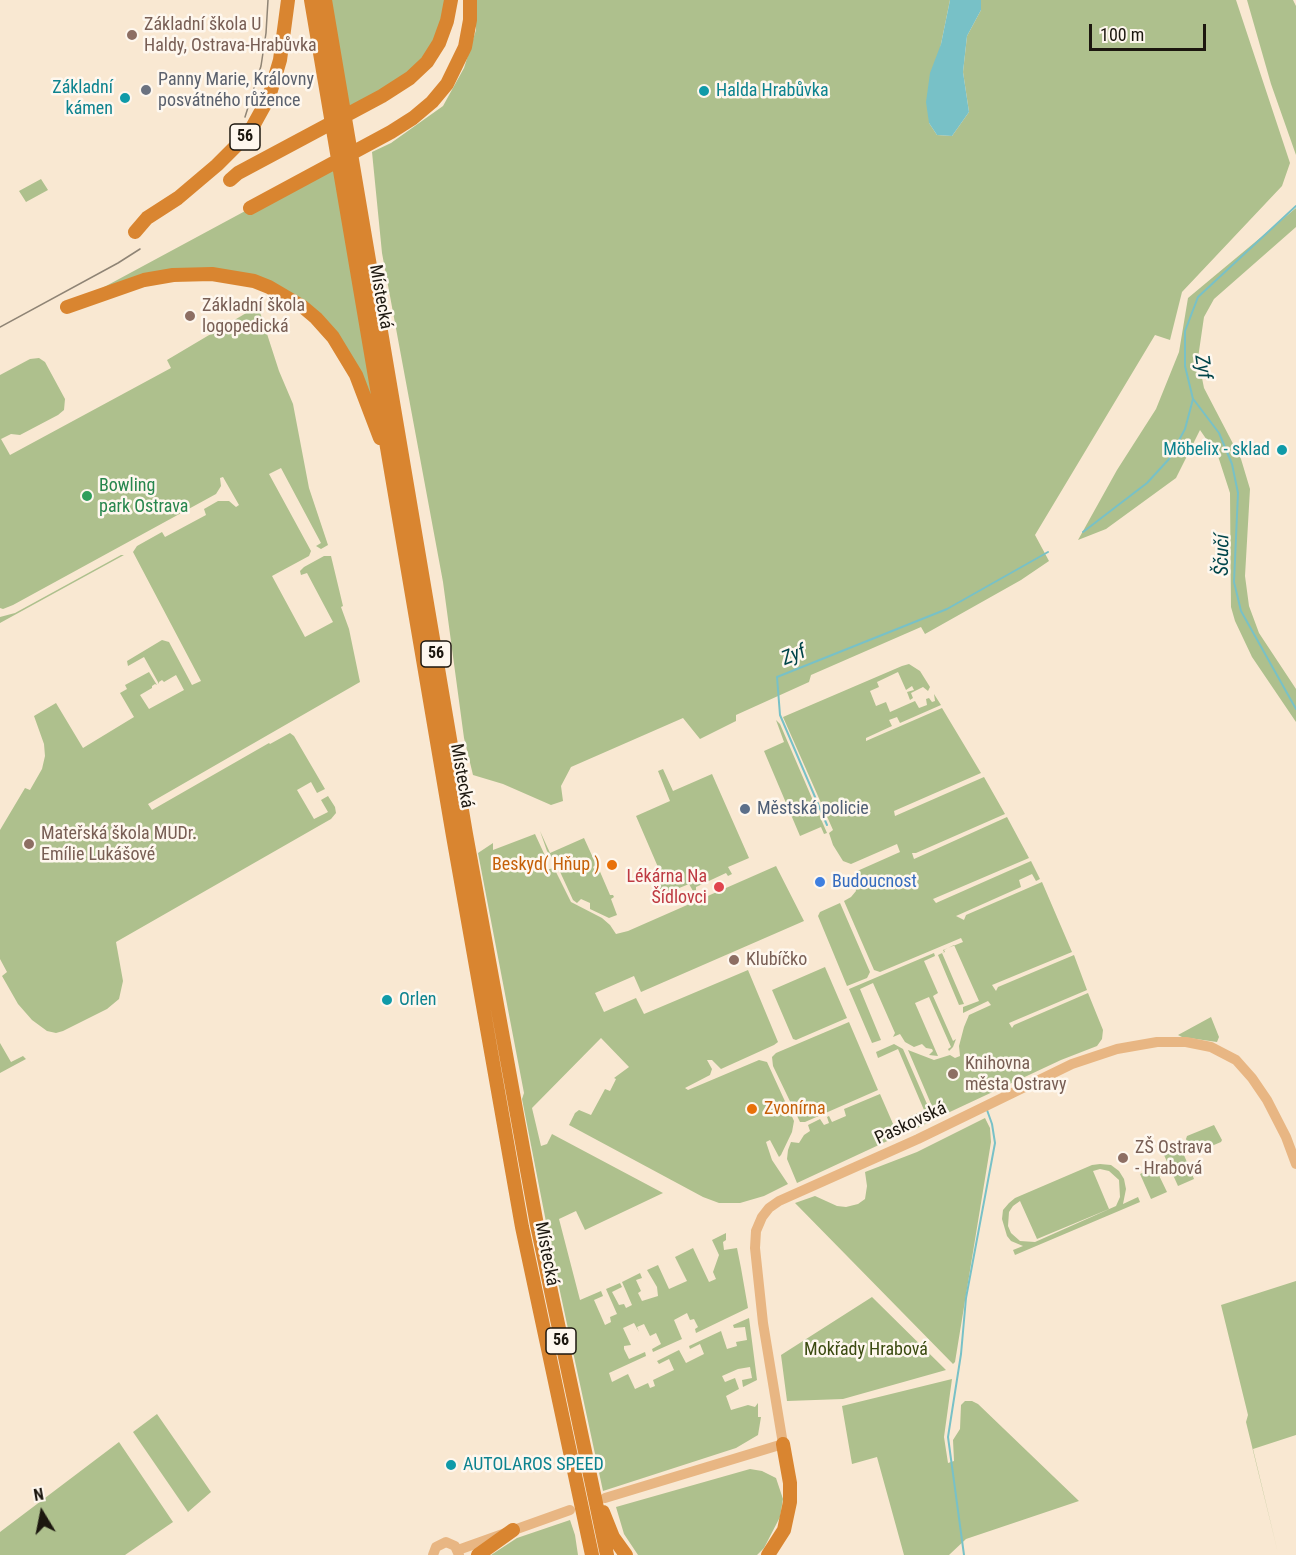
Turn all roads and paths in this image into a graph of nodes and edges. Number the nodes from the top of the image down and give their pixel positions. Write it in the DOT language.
graph roads {
  1 [pos="288,0"];
  2 [pos="310,0"];
  3 [pos="325,0"];
  4 [pos="331,0"];
  5 [pos="451,0"];
  6 [pos="470,0"];
  7 [pos="339,81"];
  8 [pos="230,180"];
  9 [pos="250,208"];
  10 [pos="135,232"];
  11 [pos="67,307"];
  12 [pos="392,474"];
  13 [pos="1296,1164"];
  14 [pos="783,1444"];
  15 [pos="588,1489"];
  16 [pos="590,1511"];
  17 [pos="513,1530"];
  18 [pos="459,1553"];
  19 [pos="433,1555"];
  20 [pos="477,1555"];
  21 [pos="583,1555"];
  22 [pos="592,1555"];
  23 [pos="607,1555"];
  24 [pos="626,1555"];
  25 [pos="768,1555"];
  1 -- 10 [label="highway, 56"];
  2 -- 12 [label="highway, Místecká / 56"];
  3 -- 7 [label="highway, Místecká / 56"];
  4 -- 7 [label="highway, 56"];
  5 -- 8 [label="highway, 56"];
  6 -- 9 [label="highway"];
  7 -- 15 [label="highway, Místecká / 56"];
  11 -- 12 [label="highway, 56"];
  12 -- 15 [label="highway, Místecká / 56"];
  13 -- 14 [label="main road, Paskovská"];
  14 -- 16 [label="main road"];
  14 -- 25 [label="highway"];
  15 -- 16 [label="highway"];
  15 -- 16 [label="highway"];
  16 -- 17 [label="main road"];
  16 -- 21 [label="highway"];
  16 -- 22 [label="highway"];
  16 -- 23 [label="highway"];
  16 -- 24 [label="highway"];
  17 -- 18 [label="main road"];
  17 -- 20 [label="highway"];
  18 -- 19 [label="main road"];
}
